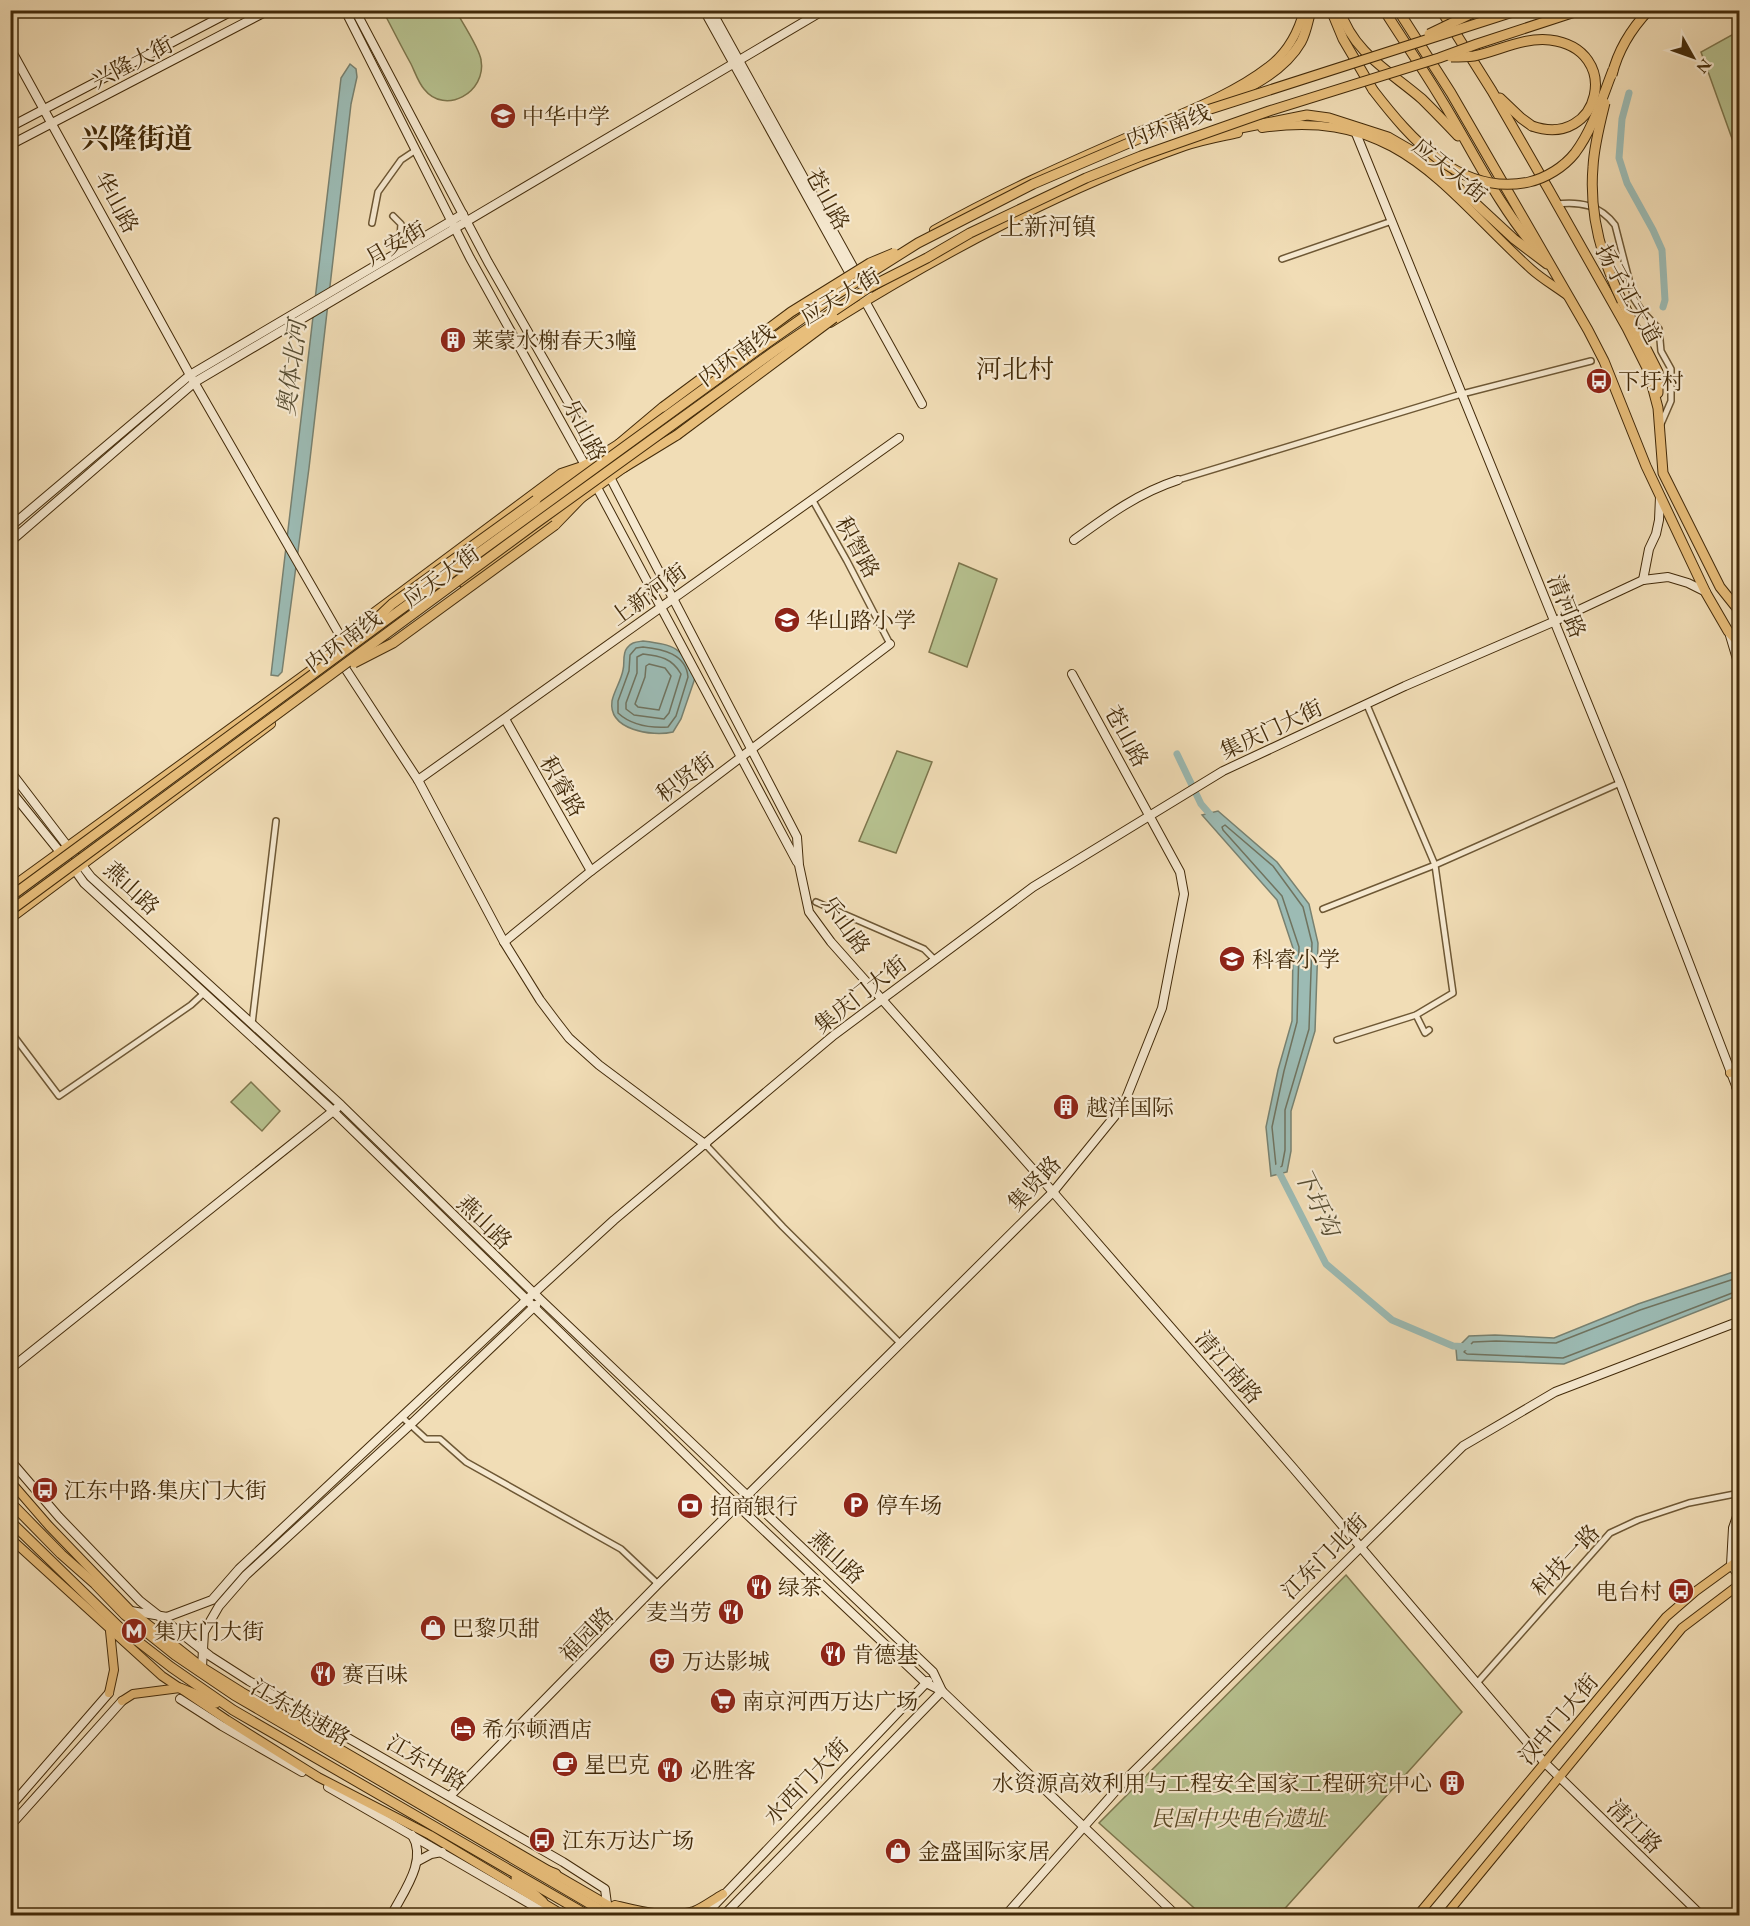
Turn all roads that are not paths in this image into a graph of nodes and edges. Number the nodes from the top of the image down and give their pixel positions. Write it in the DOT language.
graph roads {
  1 [pos="234,10"];
  2 [pos="269,10"];
  3 [pos="345,10"];
  4 [pos="355,10"];
  5 [pos="704,10"];
  6 [pos="711,10"];
  7 [pos="824,10"];
  8 [pos="1304,10"];
  9 [pos="1311,10"];
  10 [pos="1331,10"];
  11 [pos="1340,10"];
  12 [pos="1384,10"];
  13 [pos="1398,10"];
  14 [pos="1441,10"];
  15 [pos="1479,10"];
  16 [pos="1519,10"];
  17 [pos="1581,10"];
  18 [pos="1648,10"];
  19 [pos="10,48"];
  20 [pos="1395,50"];
  21 [pos="1439,58"];
  22 [pos="737,63"];
  23 [pos="1613,70"];
  24 [pos="1492,91"];
  25 [pos="45,110"];
  26 [pos="1201,112"];
  27 [pos="52,123"];
  28 [pos="10,128"];
  29 [pos="1357,129"];
  30 [pos="1187,139"];
  31 [pos="10,144"];
  32 [pos="1469,147"];
  33 [pos="416,150"];
  34 [pos="1556,204"];
  35 [pos="393,216"];
  36 [pos="465,218"];
  37 [pos="451,220"];
  38 [pos="1392,221"];
  39 [pos="372,223"];
  40 [pos="455,229"];
  41 [pos="918,243"];
  42 [pos="399,251"];
  43 [pos="927,258"];
  44 [pos="1282,259"];
  45 [pos="1552,267"];
  46 [pos="854,276"];
  47 [pos="1568,296"];
  48 [pos="868,300"];
  49 [pos="1591,362"];
  50 [pos="192,379"];
  51 [pos="1463,395"];
  52 [pos="922,404"];
  53 [pos="1658,408"];
  54 [pos="1659,429"];
  55 [pos="899,438"];
  56 [pos="618,444"];
  57 [pos="598,456"];
  58 [pos="585,465"];
  59 [pos="623,468"];
  60 [pos="609,478"];
  61 [pos="1178,480"];
  62 [pos="596,488"];
  63 [pos="585,494"];
  64 [pos="1660,494"];
  65 [pos="812,499"];
  66 [pos="10,527"];
  67 [pos="1074,540"];
  68 [pos="10,542"];
  69 [pos="1643,579"];
  70 [pos="1706,592"];
  71 [pos="672,598"];
  72 [pos="1736,604"];
  73 [pos="660,608"];
  74 [pos="1740,612"];
  75 [pos="1553,621"];
  76 [pos="1728,631"];
  77 [pos="342,639"];
  78 [pos="890,644"];
  79 [pos="1740,644"];
  80 [pos="325,668"];
  81 [pos="345,668"];
  82 [pos="1740,669"];
  83 [pos="1072,674"];
  84 [pos="1367,705"];
  85 [pos="505,718"];
  86 [pos="750,749"];
  87 [pos="739,758"];
  88 [pos="10,771"];
  89 [pos="418,780"];
  90 [pos="1620,783"];
  91 [pos="10,790"];
  92 [pos="1151,814"];
  93 [pos="276,821"];
  94 [pos="64,849"];
  95 [pos="799,865"];
  96 [pos="1435,865"];
  97 [pos="80,869"];
  98 [pos="591,871"];
  99 [pos="10,888"];
  100 [pos="10,897"];
  101 [pos="816,902"];
  102 [pos="1323,909"];
  103 [pos="10,911"];
  104 [pos="10,919"];
  105 [pos="504,942"];
  106 [pos="934,959"];
  107 [pos="204,993"];
  108 [pos="882,999"];
  109 [pos="1416,1016"];
  110 [pos="252,1024"];
  111 [pos="1429,1030"];
  112 [pos="10,1031"];
  113 [pos="1337,1040"];
  114 [pos="1740,1070"];
  115 [pos="1730,1073"];
  116 [pos="1738,1087"];
  117 [pos="1740,1096"];
  118 [pos="340,1105"];
  119 [pos="333,1111"];
  120 [pos="706,1145"];
  121 [pos="1053,1192"];
  122 [pos="534,1293"];
  123 [pos="528,1300"];
  124 [pos="541,1300"];
  125 [pos="534,1307"];
  126 [pos="1740,1322"];
  127 [pos="900,1343"];
  128 [pos="10,1369"];
  129 [pos="402,1417"];
  130 [pos="410,1425"];
  131 [pos="10,1460"];
  132 [pos="10,1481"];
  133 [pos="1740,1493"];
  134 [pos="747,1496"];
  135 [pos="10,1502"];
  136 [pos="738,1506"];
  137 [pos="1740,1508"];
  138 [pos="10,1521"];
  139 [pos="790,1537"];
  140 [pos="10,1538"];
  141 [pos="780,1546"];
  142 [pos="1360,1546"];
  143 [pos="1740,1559"];
  144 [pos="1731,1565"];
  145 [pos="1740,1578"];
  146 [pos="658,1584"];
  147 [pos="1740,1584"];
  148 [pos="216,1603"];
  149 [pos="131,1611"];
  150 [pos="159,1616"];
  151 [pos="110,1631"];
  152 [pos="203,1650"];
  153 [pos="202,1667"];
  154 [pos="933,1672"];
  155 [pos="926,1683"];
  156 [pos="1477,1683"];
  157 [pos="180,1688"];
  158 [pos="942,1691"];
  159 [pos="109,1693"];
  160 [pos="180,1699"];
  161 [pos="241,1699"];
  162 [pos="122,1701"];
  163 [pos="233,1710"];
  164 [pos="1544,1762"];
  165 [pos="1559,1778"];
  166 [pos="450,1796"];
  167 [pos="10,1807"];
  168 [pos="10,1826"];
  169 [pos="1084,1826"];
  170 [pos="412,1834"];
  171 [pos="442,1852"];
  172 [pos="507,1855"];
  173 [pos="418,1861"];
  174 [pos="501,1864"];
  175 [pos="556,1874"];
  176 [pos="723,1894"];
  177 [pos="543,1902"];
  178 [pos="606,1908"];
  179 [pos="391,1916"];
  180 [pos="551,1916"];
  181 [pos="565,1916"];
  182 [pos="589,1916"];
  183 [pos="627,1916"];
  184 [pos="704,1916"];
  185 [pos="723,1916"];
  186 [pos="1005,1916"];
  187 [pos="1177,1916"];
  188 [pos="1417,1916"];
  189 [pos="1445,1916"];
  190 [pos="1702,1916"];
  1 -- 25 [label="street, 兴隆大街"];
  2 -- 27 [label="street, 兴隆大街"];
  3 -- 33 [label="street, 乐山路"];
  4 -- 36 [label="street, 乐山路"];
  5 -- 22 [label="street, 苍山路"];
  6 -- 22 [label="street, 苍山路"];
  7 -- 22 [label="street, 月安街"];
  8 -- 46 [label="main road, 应天大街"];
  9 -- 26 [label="highway, bridge"];
  10 -- 23 [label="highway, bridge"];
  11 -- 32 [label="highway"];
  12 -- 32 [label="highway"];
  13 -- 45 [label="highway"];
  14 -- 24 [label="highway, 扬子江大道"];
  15 -- 20 [label="highway, bridge"];
  16 -- 20 [label="highway, 内环南线, bridge"];
  17 -- 21 [label="highway, 内环南线, bridge"];
  18 -- 23 [label="highway, bridge"];
  19 -- 25 [label="street, 华山路"];
  20 -- 26 [label="highway, 内环南线, bridge"];
  21 -- 24 [label="highway, bridge"];
  21 -- 30 [label="highway, 内环南线, bridge"];
  22 -- 36 [label="street, 月安街"];
  22 -- 46 [label="street, 苍山路"];
  23 -- 53 [label="highway, bridge"];
  24 -- 34 [label="highway, 扬子江大道"];
  25 -- 27 [label="street, 华山路"];
  25 -- 28 [label="street, 兴隆大街"];
  26 -- 41 [label="highway, 内环南线, bridge"];
  27 -- 31 [label="street, 兴隆大街"];
  27 -- 50 [label="street, 华山路"];
  29 -- 30 [label="highway, bridge"];
  29 -- 38 [label="street, 清河路"];
  29 -- 45 [label="highway"];
  29 -- 47 [label="main road, 应天大街"];
  29 -- 48 [label="main road, 应天大街"];
  30 -- 43 [label="highway, 内环南线, bridge"];
  32 -- 45 [label="highway"];
  33 -- 37 [label="street, 乐山路"];
  33 -- 39 [label="street"];
  34 -- 53 [label="highway, 扬子江大道"];
  34 -- 54 [label="street"];
  35 -- 42 [label="street"];
  36 -- 37 [label="street"];
  36 -- 40 [label="street, 月安街"];
  36 -- 57 [label="street, 乐山路"];
  37 -- 40 [label="street, 乐山路"];
  37 -- 42 [label="street"];
  38 -- 44 [label="street"];
  38 -- 51 [label="street, 清河路"];
  40 -- 50 [label="street, 月安街"];
  40 -- 58 [label="street, 乐山路"];
  41 -- 56 [label="highway, bridge"];
  41 -- 80 [label="highway, 内环南线, bridge"];
  42 -- 50 [label="street"];
  43 -- 59 [label="highway, bridge"];
  43 -- 80 [label="highway, 内环南线, bridge"];
  45 -- 47 [label="highway"];
  46 -- 48 [label="street, 苍山路"];
  46 -- 56 [label="main road, 应天大街"];
  47 -- 64 [label="highway"];
  48 -- 52 [label="street, 苍山路"];
  48 -- 59 [label="main road, 应天大街"];
  49 -- 51 [label="street"];
  50 -- 66 [label="street"];
  50 -- 68 [label="street, 月安街"];
  50 -- 77 [label="street, 华山路"];
  51 -- 61 [label="street"];
  51 -- 75 [label="street, 清河路"];
  53 -- 54 [label="highway, 扬子江大道"];
  54 -- 72 [label="highway, 扬子江大道"];
  55 -- 65 [label="street, 上新河街"];
  56 -- 57 [label="main road, 应天大街"];
  57 -- 58 [label="main road, 应天大街"];
  57 -- 60 [label="street, 乐山路"];
  58 -- 62 [label="street, 乐山路"];
  58 -- 77 [label="main road, 应天大街"];
  58 -- 80 [label="main road, 应天大街"];
  58 -- 80 [label="highway, bridge"];
  59 -- 60 [label="main road, 应天大街"];
  60 -- 62 [label="main road, 应天大街"];
  60 -- 71 [label="street, 乐山路"];
  61 -- 67 [label="street"];
  62 -- 63 [label="main road, 应天大街"];
  62 -- 73 [label="street, 乐山路"];
  63 -- 80 [label="highway, bridge"];
  63 -- 81 [label="main road, 应天大街"];
  64 -- 69 [label="street"];
  64 -- 70 [label="highway"];
  65 -- 71 [label="street, 上新河街"];
  65 -- 78 [label="street, 积智路"];
  69 -- 70 [label="street"];
  69 -- 75 [label="street, 集庆门大街"];
  70 -- 76 [label="highway"];
  71 -- 73 [label="street, 上新河街"];
  71 -- 86 [label="street, 乐山路"];
  72 -- 74 [label="highway, 扬子江大道"];
  73 -- 85 [label="street, 上新河街"];
  73 -- 87 [label="street, 乐山路"];
  75 -- 84 [label="street, 集庆门大街"];
  75 -- 90 [label="street, 清河路"];
  76 -- 79 [label="highway"];
  76 -- 82 [label="street"];
  77 -- 80 [label="main road, 应天大街"];
  78 -- 86 [label="street, 积贤街"];
  80 -- 94 [label="main road, 应天大街"];
  80 -- 100 [label="highway, 内环南线, bridge"];
  80 -- 103 [label="highway, 内环南线, bridge"];
  81 -- 89 [label="street"];
  81 -- 97 [label="main road, 应天大街"];
  83 -- 92 [label="street, 苍山路"];
  84 -- 92 [label="street, 集庆门大街"];
  84 -- 96 [label="street"];
  85 -- 89 [label="street, 上新河街"];
  85 -- 98 [label="street, 积睿路"];
  86 -- 87 [label="street, 积贤街"];
  86 -- 95 [label="street, 乐山路"];
  87 -- 95 [label="street, 乐山路"];
  87 -- 98 [label="street, 积贤街"];
  88 -- 94 [label="street, 燕山路"];
  89 -- 105 [label="street"];
  90 -- 96 [label="street"];
  90 -- 115 [label="street, 清河路"];
  91 -- 94 [label="street, 燕山路"];
  92 -- 106 [label="street, 集庆门大街"];
  92 -- 121 [label="street, 集贤路"];
  93 -- 110 [label="street"];
  94 -- 97 [label="street, 燕山路"];
  94 -- 99 [label="main road, 应天大街"];
  95 -- 108 [label="street, 乐山路"];
  96 -- 102 [label="street"];
  96 -- 109 [label="street"];
  97 -- 104 [label="main road, 应天大街"];
  97 -- 107 [label="street, 燕山路"];
  97 -- 110 [label="street, 燕山路"];
  98 -- 105 [label="street, 积贤街"];
  101 -- 106 [label="street"];
  105 -- 120 [label="street"];
  106 -- 108 [label="street, 集庆门大街"];
  107 -- 112 [label="street"];
  107 -- 119 [label="street, 燕山路"];
  108 -- 120 [label="street, 集庆门大街"];
  108 -- 121 [label="street, 清江南路"];
  109 -- 111 [label="street"];
  109 -- 113 [label="street"];
  110 -- 118 [label="street, 燕山路"];
  114 -- 115 [label="main road"];
  115 -- 116 [label="street, 清河路"];
  116 -- 117 [label="street, 清河路"];
  118 -- 119 [label="street"];
  118 -- 122 [label="street, 燕山路"];
  119 -- 123 [label="street, 燕山路"];
  119 -- 128 [label="street"];
  120 -- 122 [label="street, 集庆门大街"];
  120 -- 127 [label="street"];
  121 -- 127 [label="street, 集贤路"];
  121 -- 142 [label="street, 清江南路"];
  122 -- 123 [label="street, 集庆门大街"];
  122 -- 124 [label="street, 燕山路"];
  123 -- 125 [label="street, 燕山路"];
  123 -- 129 [label="street, 集庆门大街"];
  124 -- 125 [label="street"];
  124 -- 134 [label="street, 燕山路"];
  125 -- 130 [label="street"];
  125 -- 136 [label="street, 燕山路"];
  126 -- 142 [label="street, 江东门北街"];
  127 -- 134 [label="street, 集贤路"];
  129 -- 130 [label="street"];
  129 -- 148 [label="street, 集庆门大街"];
  130 -- 146 [label="street"];
  130 -- 148 [label="street"];
  131 -- 150 [label="street, 江东中路"];
  132 -- 149 [label="main road, 江东中路"];
  133 -- 156 [label="street, 科技一路"];
  134 -- 136 [label="street, 福园路"];
  134 -- 139 [label="street, 燕山路"];
  135 -- 161 [label="highway, 江东快速路"];
  136 -- 141 [label="street, 燕山路"];
  136 -- 146 [label="street, 福园路"];
  137 -- 144 [label="street"];
  138 -- 163 [label="highway, 江东快速路"];
  139 -- 141 [label="street"];
  139 -- 154 [label="street, 燕山路"];
  140 -- 151 [label="main road"];
  141 -- 155 [label="street, 燕山路"];
  142 -- 156 [label="street, 清江南路"];
  142 -- 169 [label="street, 江东门北街"];
  143 -- 144 [label="main road, 汉中门大街"];
  144 -- 145 [label="street"];
  144 -- 164 [label="main road, 汉中门大街"];
  146 -- 166 [label="street, 福园路"];
  147 -- 165 [label="main road, 汉中门大街"];
  148 -- 150 [label="street"];
  148 -- 152 [label="street"];
  149 -- 150 [label="street"];
  149 -- 153 [label="main road, 江东中路"];
  150 -- 152 [label="street, 江东中路"];
  151 -- 157 [label="main road"];
  151 -- 159 [label="main road"];
  152 -- 153 [label="street"];
  152 -- 166 [label="street, 江东中路"];
  153 -- 161 [label="highway"];
  153 -- 175 [label="main road, 江东中路"];
  154 -- 155 [label="street, 水西门大街"];
  154 -- 158 [label="street, 燕山路"];
  155 -- 158 [label="street, 燕山路"];
  155 -- 176 [label="street, 水西门大街"];
  156 -- 164 [label="street, 清江南路"];
  157 -- 162 [label="main road"];
  157 -- 163 [label="highway"];
  157 -- 177 [label="main road"];
  158 -- 169 [label="street, 燕山路"];
  158 -- 185 [label="street, 水西门大街"];
  159 -- 167 [label="street"];
  160 -- 170 [label="street"];
  161 -- 172 [label="highway, 江东快速路"];
  162 -- 168 [label="street"];
  163 -- 174 [label="highway, 江东快速路"];
  164 -- 165 [label="street, 清江路"];
  164 -- 188 [label="main road, 汉中门大街"];
  165 -- 189 [label="main road, 汉中门大街"];
  165 -- 190 [label="street, 清江路"];
  166 -- 178 [label="street, 江东中路"];
  169 -- 186 [label="street, 江东门北街"];
  169 -- 187 [label="street, 燕山路"];
  170 -- 171 [label="street"];
  170 -- 173 [label="street"];
  171 -- 173 [label="street"];
  171 -- 180 [label="street"];
  172 -- 175 [label="highway"];
  172 -- 178 [label="highway, 江东快速路"];
  173 -- 179 [label="street"];
  174 -- 177 [label="highway"];
  174 -- 182 [label="highway, 江东快速路"];
  175 -- 178 [label="main road, 江东中路"];
  176 -- 178 [label="main road"];
  176 -- 184 [label="street, 水西门大街"];
  177 -- 181 [label="main road"];
  178 -- 183 [label="main road, 江东中路"];
}
